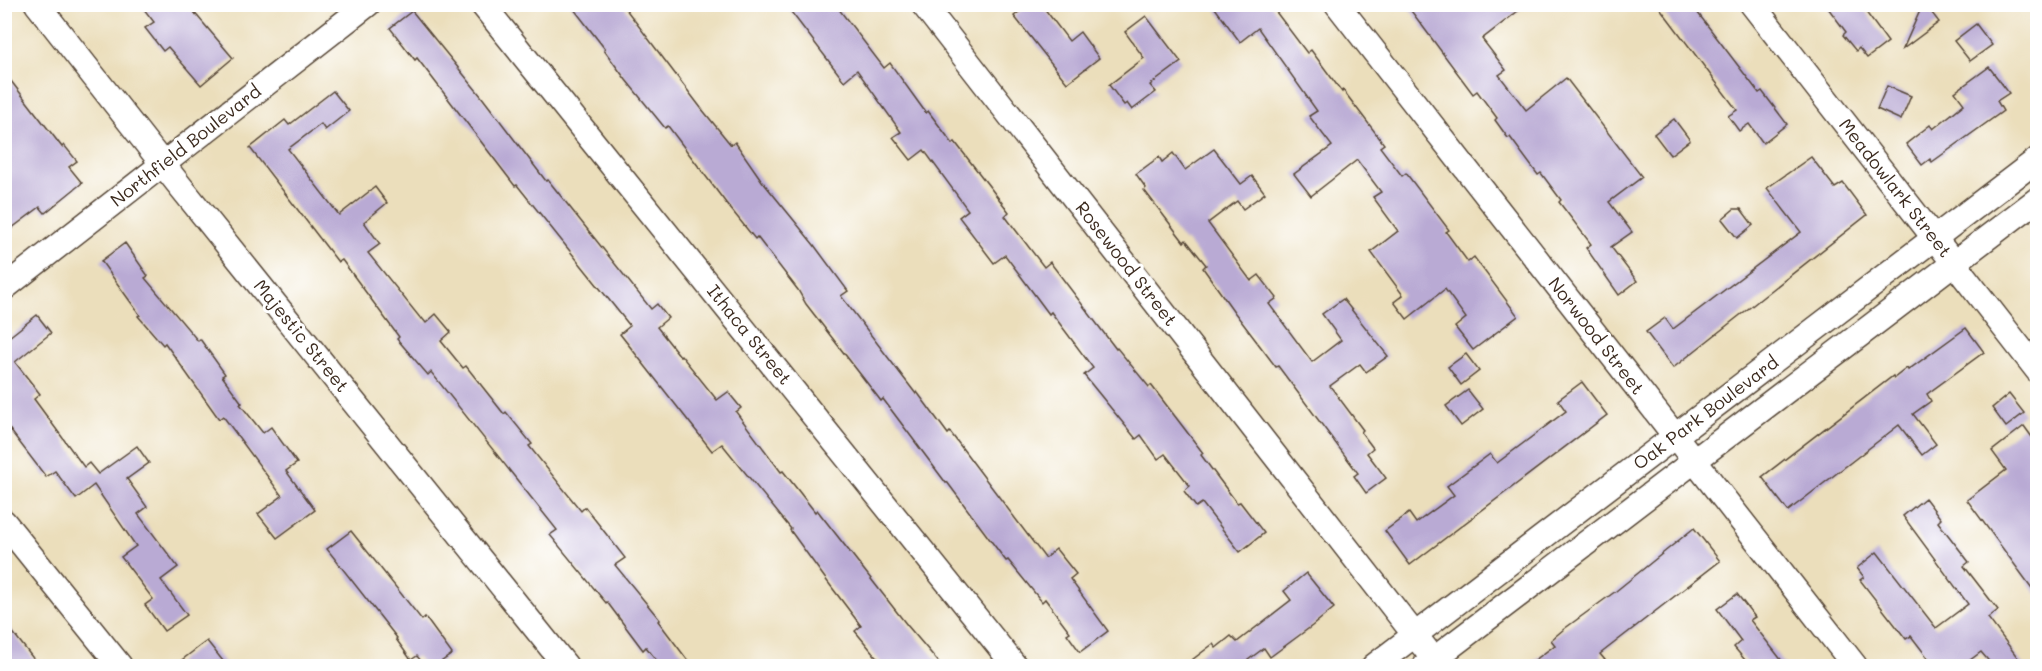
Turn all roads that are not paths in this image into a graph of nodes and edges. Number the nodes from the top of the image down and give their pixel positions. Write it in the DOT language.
graph roads {
  1 [pos="37,4"];
  2 [pos="368,4"];
  3 [pos="482,4"];
  4 [pos="923,4"];
  5 [pos="1337,4"];
  6 [pos="1752,4"];
  7 [pos="2037,159"];
  8 [pos="163,164"];
  9 [pos="2037,199"];
  10 [pos="1934,238"];
  11 [pos="1953,263"];
  12 [pos="4,288"];
  13 [pos="2037,371"];
  14 [pos="1675,436"];
  15 [pos="1694,461"];
  16 [pos="4,522"];
  17 [pos="1414,635"];
  18 [pos="1433,664"];
  19 [pos="120,666"];
  20 [pos="566,666"];
  21 [pos="1015,666"];
  22 [pos="1374,666"];
  23 [pos="1855,666"];
  1 -- 8 [label="street, Majestic Street"];
  2 -- 8 [label="street, Northfield Boulevard"];
  3 -- 21 [label="street, Ithaca Street"];
  4 -- 17 [label="street, Rosewood Street"];
  5 -- 14 [label="street, Norwood Street"];
  6 -- 10 [label="street, Meadowlark Street"];
  7 -- 10 [label="street, Oak Park Boulevard"];
  8 -- 12 [label="street, Northfield Boulevard"];
  8 -- 20 [label="street, Majestic Street"];
  9 -- 11 [label="street, Oak Park Boulevard"];
  10 -- 11 [label="street, Meadowlark Street"];
  10 -- 14 [label="street, Oak Park Boulevard"];
  11 -- 13 [label="street, Meadowlark Street"];
  11 -- 15 [label="street, Oak Park Boulevard"];
  14 -- 15 [label="street, Norwood Street"];
  14 -- 17 [label="street, Oak Park Boulevard"];
  15 -- 18 [label="street, Oak Park Boulevard"];
  15 -- 23 [label="street, Norwood Street"];
  16 -- 19 [label="street"];
  17 -- 18 [label="street, Rosewood Street"];
  17 -- 22 [label="street, Oak Park Boulevard"];
}
